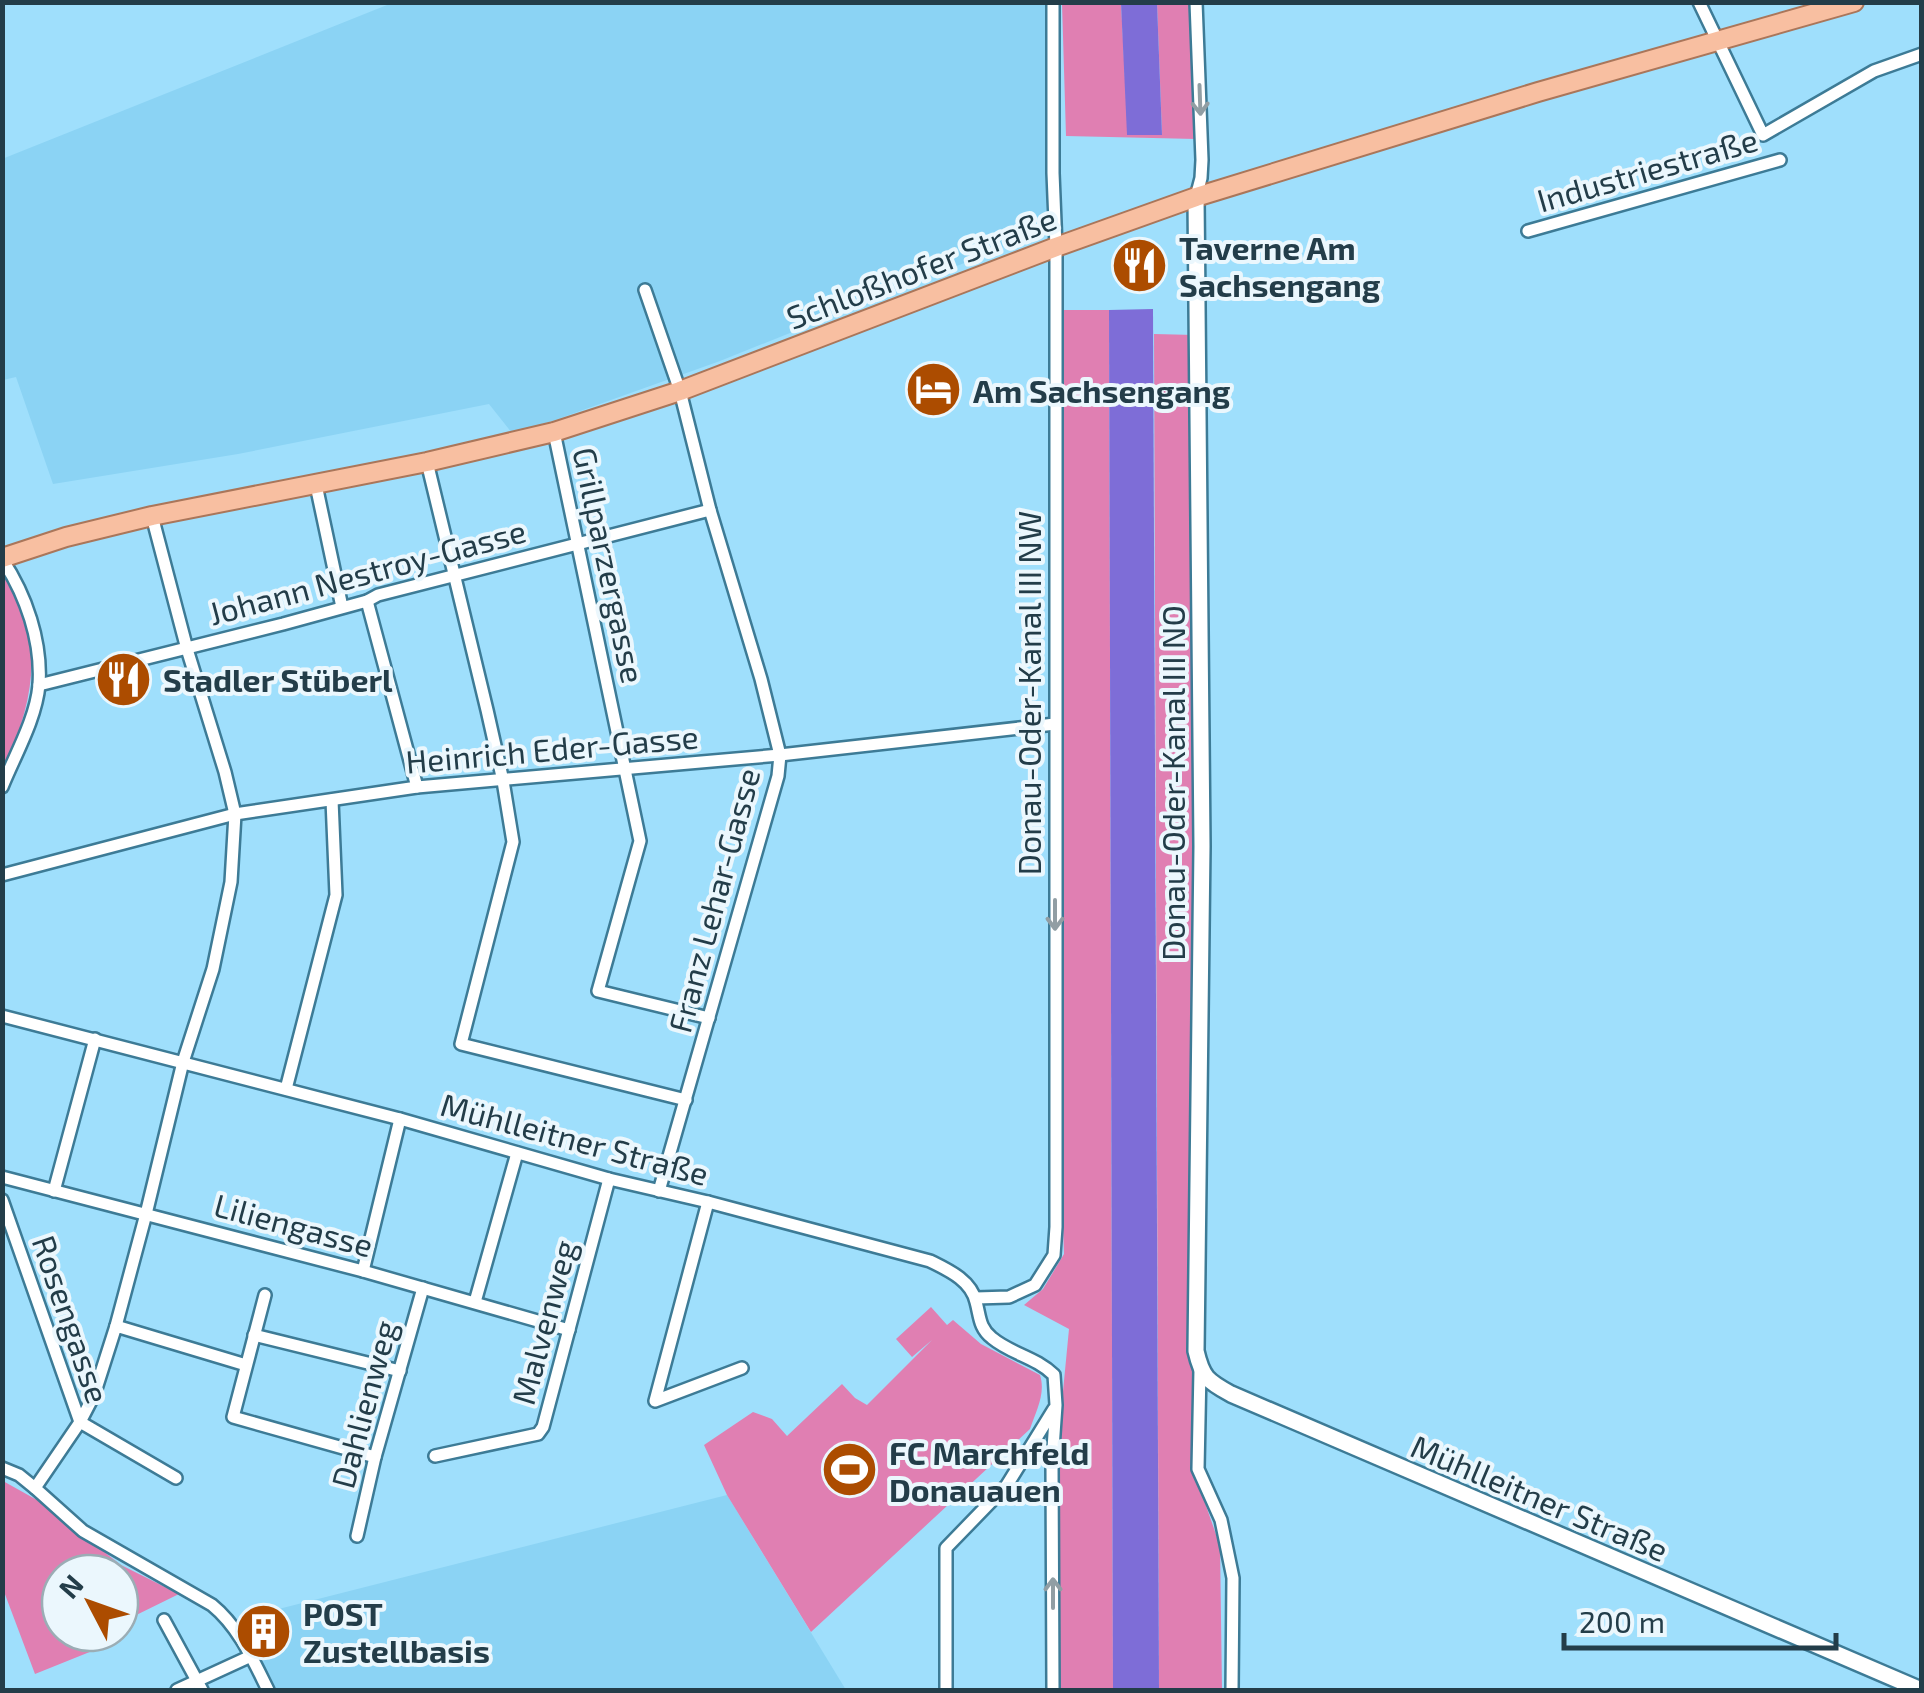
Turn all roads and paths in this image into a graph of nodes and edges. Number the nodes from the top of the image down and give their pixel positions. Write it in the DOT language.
graph roads {
  1 [pos="1053,2"];
  2 [pos="1196,2"];
  3 [pos="1698,2"];
  4 [pos="1854,2"];
  5 [pos="1718,40"];
  6 [pos="1922,54"];
  7 [pos="1780,160"];
  8 [pos="1196,196"];
  9 [pos="1528,231"];
  10 [pos="1056,248"];
  11 [pos="645,290"];
  12 [pos="680,391"];
  13 [pos="554,432"];
  14 [pos="427,462"];
  15 [pos="316,485"];
  16 [pos="710,510"];
  17 [pos="152,516"];
  18 [pos="577,546"];
  19 [pos="2,559"];
  20 [pos="454,575"];
  21 [pos="366,600"];
  22 [pos="342,607"];
  23 [pos="187,648"];
  24 [pos="39,685"];
  25 [pos="1055,724"];
  26 [pos="780,754"];
  27 [pos="626,769"];
  28 [pos="503,781"];
  29 [pos="2,788"];
  30 [pos="417,788"];
  31 [pos="332,800"];
  32 [pos="235,814"];
  33 [pos="2,875"];
  34 [pos="2,1016"];
  35 [pos="709,1018"];
  36 [pos="94,1039"];
  37 [pos="183,1062"];
  38 [pos="286,1089"];
  39 [pos="686,1100"];
  40 [pos="400,1119"];
  41 [pos="517,1153"];
  42 [pos="2,1177"];
  43 [pos="609,1179"];
  44 [pos="54,1190"];
  45 [pos="660,1190"];
  46 [pos="2,1200"];
  47 [pos="708,1202"];
  48 [pos="146,1214"];
  49 [pos="364,1271"];
  50 [pos="423,1288"];
  51 [pos="265,1295"];
  52 [pos="976,1298"];
  53 [pos="475,1302"];
  54 [pos="116,1326"];
  55 [pos="569,1330"];
  56 [pos="254,1334"];
  57 [pos="246,1365"];
  58 [pos="742,1368"];
  59 [pos="1200,1369"];
  60 [pos="400,1372"];
  61 [pos="1056,1406"];
  62 [pos="80,1422"];
  63 [pos="434,1456"];
  64 [pos="375,1457"];
  65 [pos="2,1468"];
  66 [pos="176,1478"];
  67 [pos="36,1488"];
  68 [pos="357,1536"];
  69 [pos="164,1620"];
  70 [pos="251,1656"];
  71 [pos="1892,1685"];
  72 [pos="200,1686"];
  73 [pos="177,1690"];
  74 [pos="268,1690"];
  75 [pos="946,1690"];
  76 [pos="1053,1690"];
  77 [pos="1232,1690"];
  78 [pos="1920,1690"];
  1 -- 10 [label="street, Donau-Oder-Kanal III NW"];
  2 -- 8 [label="street, one-way"];
  3 -- 5 [label="street"];
  4 -- 5 [label="main road, Schloßhofer Straße"];
  5 -- 6 [label="street, Industriestraße"];
  5 -- 8 [label="main road, Schloßhofer Straße"];
  7 -- 9 [label="street, Industriestraße"];
  8 -- 10 [label="main road, Schloßhofer Straße"];
  8 -- 59 [label="street, Donau-Oder-Kanal III NO"];
  10 -- 12 [label="main road, Schloßhofer Straße"];
  10 -- 25 [label="street, Donau-Oder-Kanal III NW"];
  11 -- 12 [label="street, Franz Lehar-Gasse"];
  12 -- 13 [label="main road, Schloßhofer Straße"];
  12 -- 16 [label="street, Franz Lehar-Gasse"];
  13 -- 14 [label="main road, Schloßhofer Straße"];
  13 -- 18 [label="street, Grillparzergasse"];
  14 -- 15 [label="main road, Schloßhofer Straße"];
  14 -- 20 [label="street"];
  15 -- 17 [label="main road, Schloßhofer Straße"];
  15 -- 22 [label="street"];
  16 -- 18 [label="street, Johann Nestroy-Gasse"];
  16 -- 26 [label="street, Franz Lehar-Gasse"];
  17 -- 19 [label="main road, Schloßhofer Straße"];
  17 -- 23 [label="street"];
  18 -- 20 [label="street, Johann Nestroy-Gasse"];
  18 -- 27 [label="street, Grillparzergasse"];
  19 -- 24 [label="street"];
  20 -- 21 [label="street, Johann Nestroy-Gasse"];
  20 -- 28 [label="street"];
  21 -- 22 [label="street, Johann Nestroy-Gasse"];
  21 -- 30 [label="street"];
  22 -- 23 [label="street, Johann Nestroy-Gasse"];
  23 -- 24 [label="street, Johann Nestroy-Gasse"];
  23 -- 32 [label="street"];
  24 -- 29 [label="street"];
  25 -- 26 [label="street, Heinrich Eder-Gasse"];
  25 -- 52 [label="street, Donau-Oder-Kanal III NW, one-way"];
  26 -- 27 [label="street, Heinrich Eder-Gasse"];
  26 -- 35 [label="street, Franz Lehar-Gasse"];
  27 -- 28 [label="street, Heinrich Eder-Gasse"];
  27 -- 35 [label="street, Grillparzergasse"];
  28 -- 30 [label="street, Heinrich Eder-Gasse"];
  28 -- 39 [label="street"];
  30 -- 31 [label="street, Heinrich Eder-Gasse"];
  31 -- 32 [label="street, Heinrich Eder-Gasse"];
  31 -- 38 [label="street"];
  32 -- 33 [label="street, Heinrich Eder-Gasse"];
  32 -- 37 [label="street"];
  34 -- 36 [label="street, Mühlleitner Straße"];
  35 -- 39 [label="street, Franz Lehar-Gasse"];
  36 -- 37 [label="street, Mühlleitner Straße"];
  36 -- 44 [label="street"];
  37 -- 38 [label="street, Mühlleitner Straße"];
  37 -- 48 [label="street"];
  38 -- 40 [label="street, Mühlleitner Straße"];
  39 -- 45 [label="street, Franz Lehar-Gasse"];
  40 -- 41 [label="street, Mühlleitner Straße"];
  40 -- 49 [label="street"];
  41 -- 43 [label="street, Mühlleitner Straße"];
  41 -- 53 [label="street"];
  42 -- 44 [label="street, Liliengasse"];
  43 -- 45 [label="street, Mühlleitner Straße"];
  43 -- 55 [label="street, Malvenweg"];
  44 -- 48 [label="street, Liliengasse"];
  45 -- 47 [label="street, Mühlleitner Straße"];
  46 -- 62 [label="street, Rosengasse"];
  47 -- 52 [label="street, Mühlleitner Straße"];
  47 -- 58 [label="street"];
  48 -- 49 [label="street, Liliengasse"];
  48 -- 54 [label="street"];
  49 -- 50 [label="street, Liliengasse"];
  50 -- 53 [label="street, Liliengasse"];
  50 -- 60 [label="street, Dahlienweg"];
  51 -- 56 [label="street"];
  52 -- 61 [label="street, Mühlleitner Straße"];
  53 -- 55 [label="street, Liliengasse"];
  54 -- 57 [label="street"];
  54 -- 62 [label="street"];
  55 -- 63 [label="street, Malvenweg"];
  56 -- 57 [label="street"];
  56 -- 60 [label="street"];
  57 -- 64 [label="street"];
  59 -- 71 [label="street, Mühlleitner Straße"];
  59 -- 77 [label="street"];
  60 -- 64 [label="street, Dahlienweg"];
  61 -- 75 [label="street"];
  76 -- 61 [label="street, one-way"];
  62 -- 66 [label="street"];
  62 -- 67 [label="street, Rosengasse"];
  64 -- 68 [label="street, Dahlienweg"];
  65 -- 67 [label="street"];
  67 -- 70 [label="street"];
  69 -- 72 [label="street"];
  70 -- 72 [label="street"];
  70 -- 74 [label="street"];
  71 -- 78 [label="street, Mühlleitner Straße"];
  72 -- 73 [label="street"];
}
